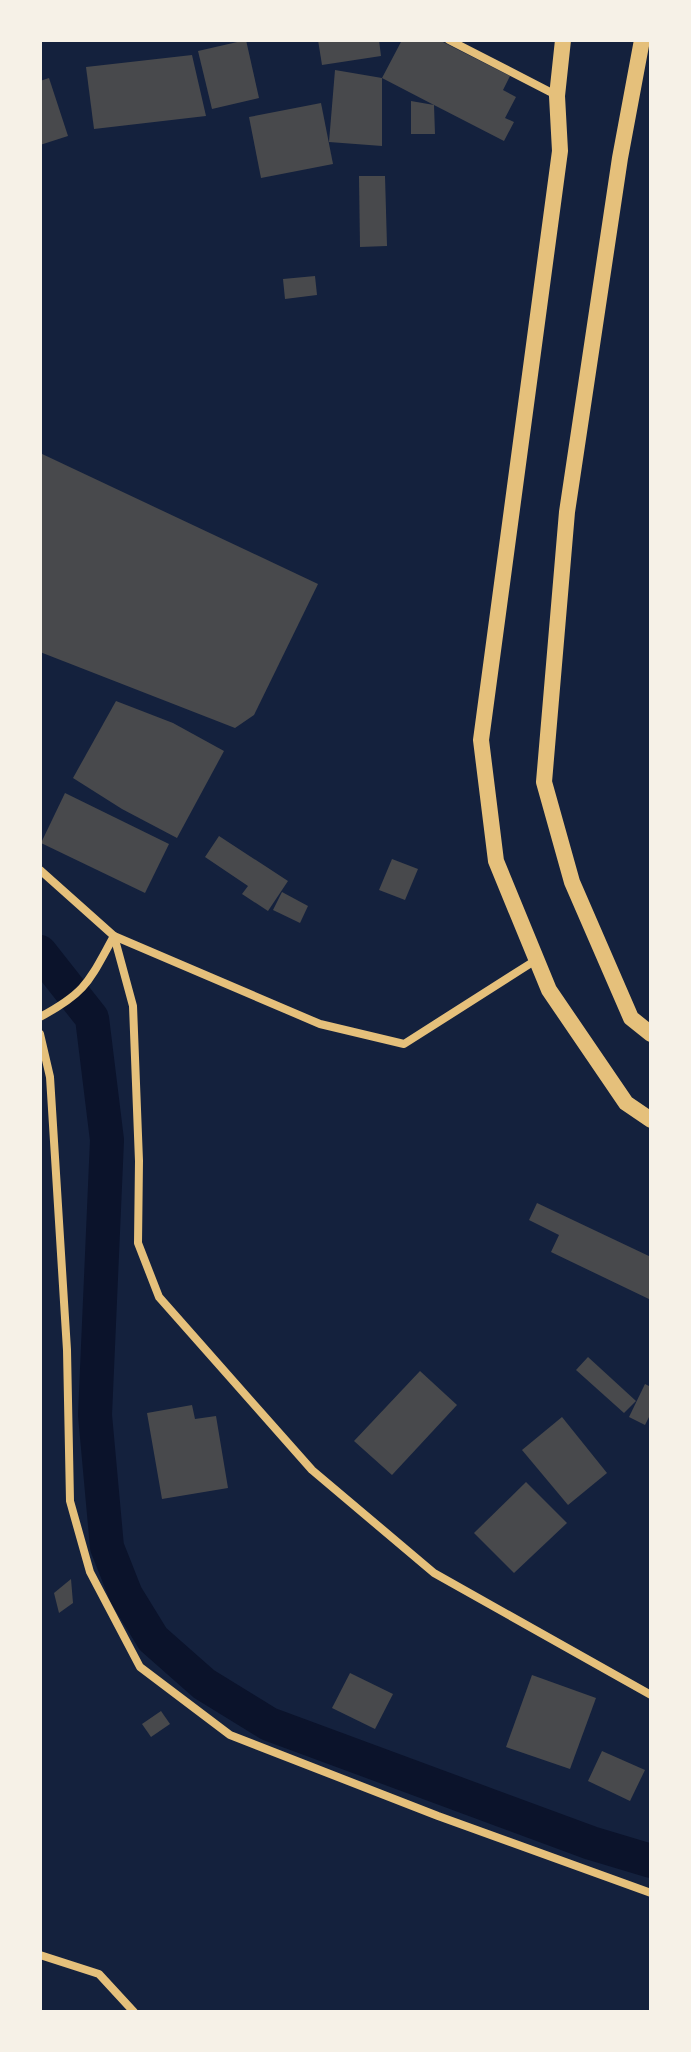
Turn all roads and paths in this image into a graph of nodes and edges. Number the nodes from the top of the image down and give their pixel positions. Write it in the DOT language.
graph roads {
  1 [pos="449,40"];
  2 [pos="563,40"];
  3 [pos="642,40"];
  4 [pos="557,96"];
  5 [pos="40,870"];
  6 [pos="114,936"];
  7 [pos="536,960"];
  8 [pos="40,1017"];
  9 [pos="40,1034"];
  10 [pos="651,1034"];
  11 [pos="651,1120"];
  12 [pos="651,1695"];
  13 [pos="651,1893"];
  14 [pos="40,1955"];
  15 [pos="134,2012"];
  1 -- 4 [label="street"];
  2 -- 4 [label="main road"];
  3 -- 10 [label="main road"];
  4 -- 7 [label="main road"];
  5 -- 6 [label="street"];
  6 -- 7 [label="street"];
  6 -- 8 [label="street"];
  6 -- 12 [label="street"];
  7 -- 11 [label="main road"];
  9 -- 13 [label="street"];
  14 -- 15 [label="street"];
}
